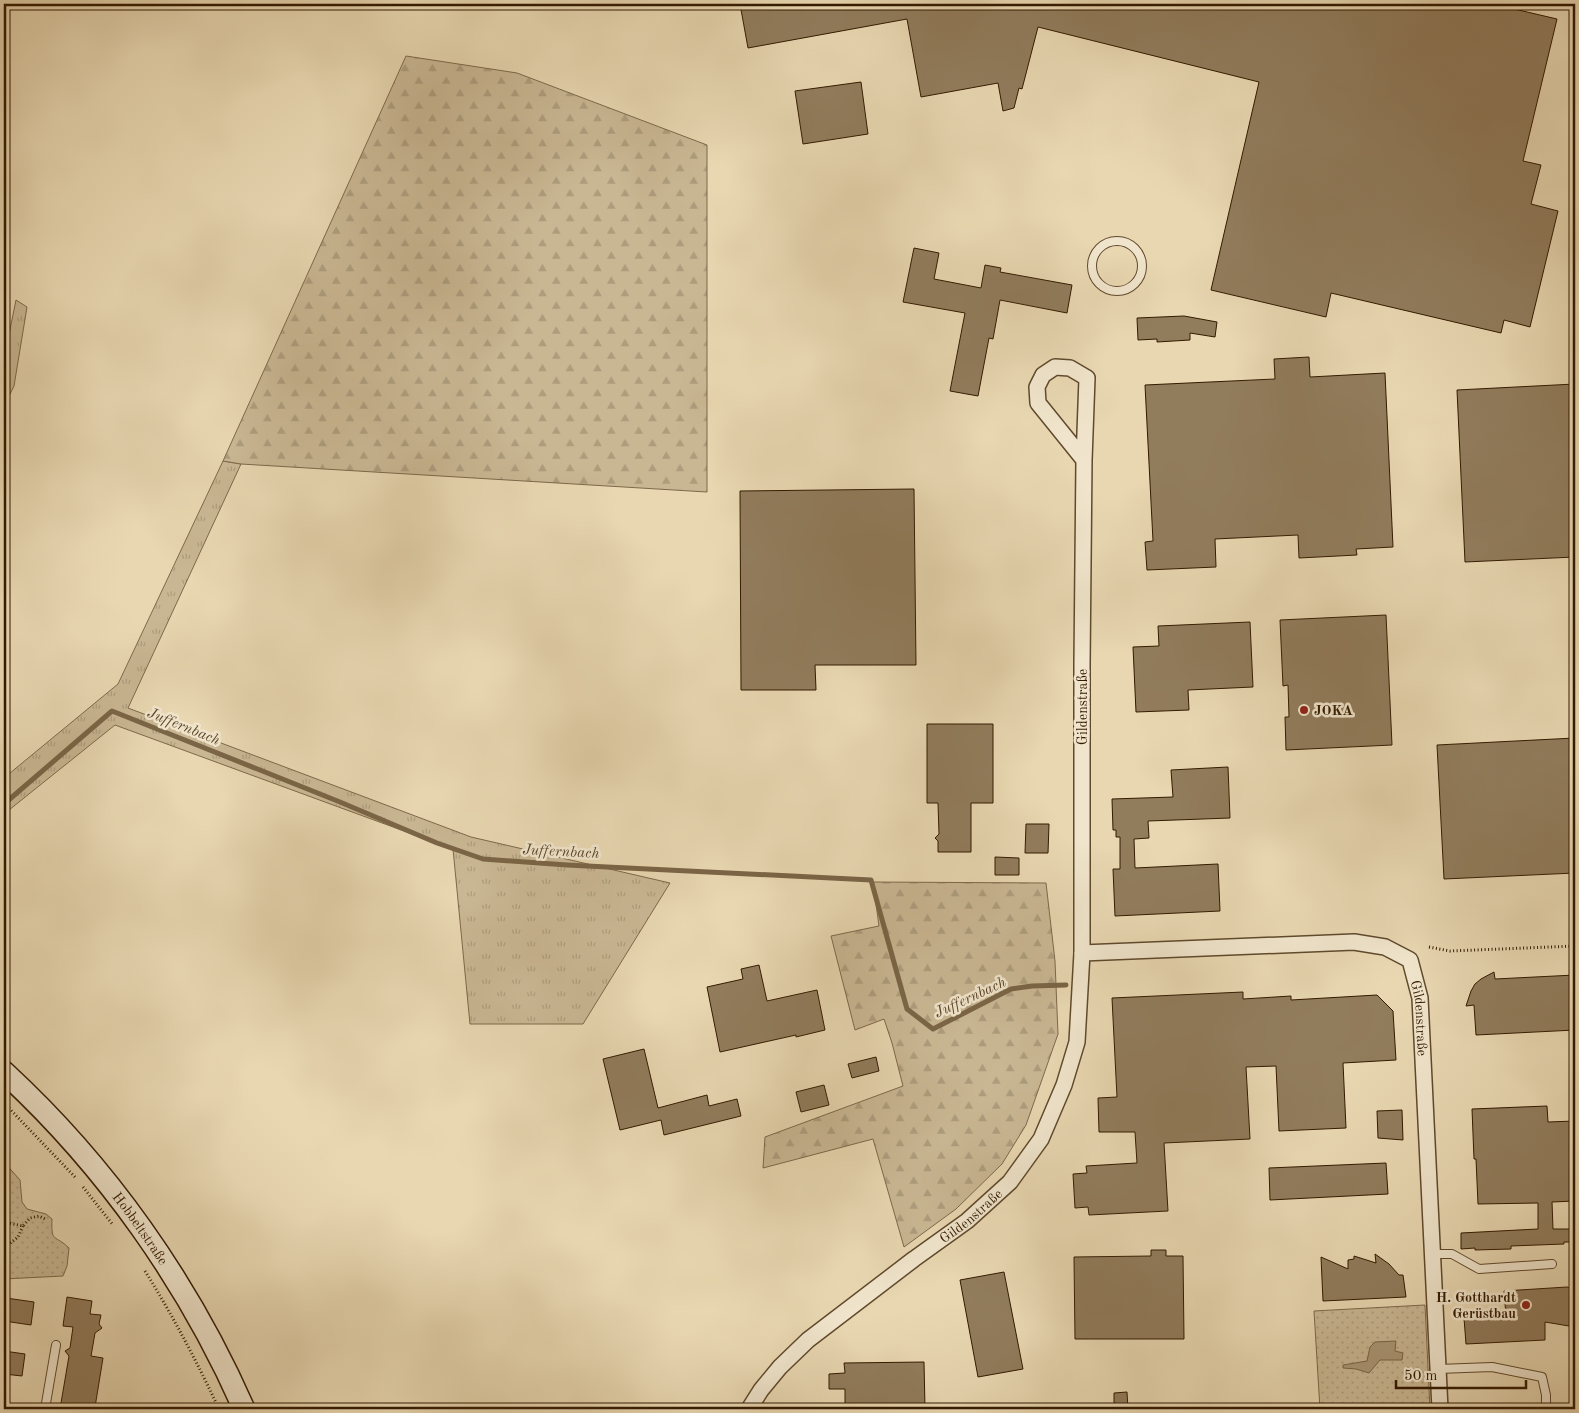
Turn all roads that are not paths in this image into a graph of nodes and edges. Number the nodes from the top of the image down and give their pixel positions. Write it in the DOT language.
graph roads {
  1 [pos="1140,253"];
  2 [pos="1084,460"];
  3 [pos="1082,953"];
  4 [pos="4,1072"];
  5 [pos="1432,1254"];
  6 [pos="1552,1264"];
  7 [pos="56,1345"];
  8 [pos="1438,1369"];
  9 [pos="46,1409"];
  10 [pos="244,1409"];
  11 [pos="749,1409"];
  12 [pos="1432,1409"];
  13 [pos="1440,1409"];
  14 [pos="1546,1409"];
  1 -- 1 [label="lane"];
  2 -- 2 [label="street, Gildenstraße"];
  2 -- 3 [label="street, Gildenstraße"];
  3 -- 5 [label="street, Gildenstraße"];
  3 -- 11 [label="street, Gildenstraße"];
  4 -- 10 [label="street, Hobbeltstraße"];
  5 -- 6 [label="lane"];
  5 -- 8 [label="street, Gildenstraße"];
  7 -- 9 [label="lane"];
  8 -- 13 [label="street, Gildenstraße"];
  8 -- 14 [label="lane"];
  12 -- 13 [label="street, Gildenstraße"];
}
